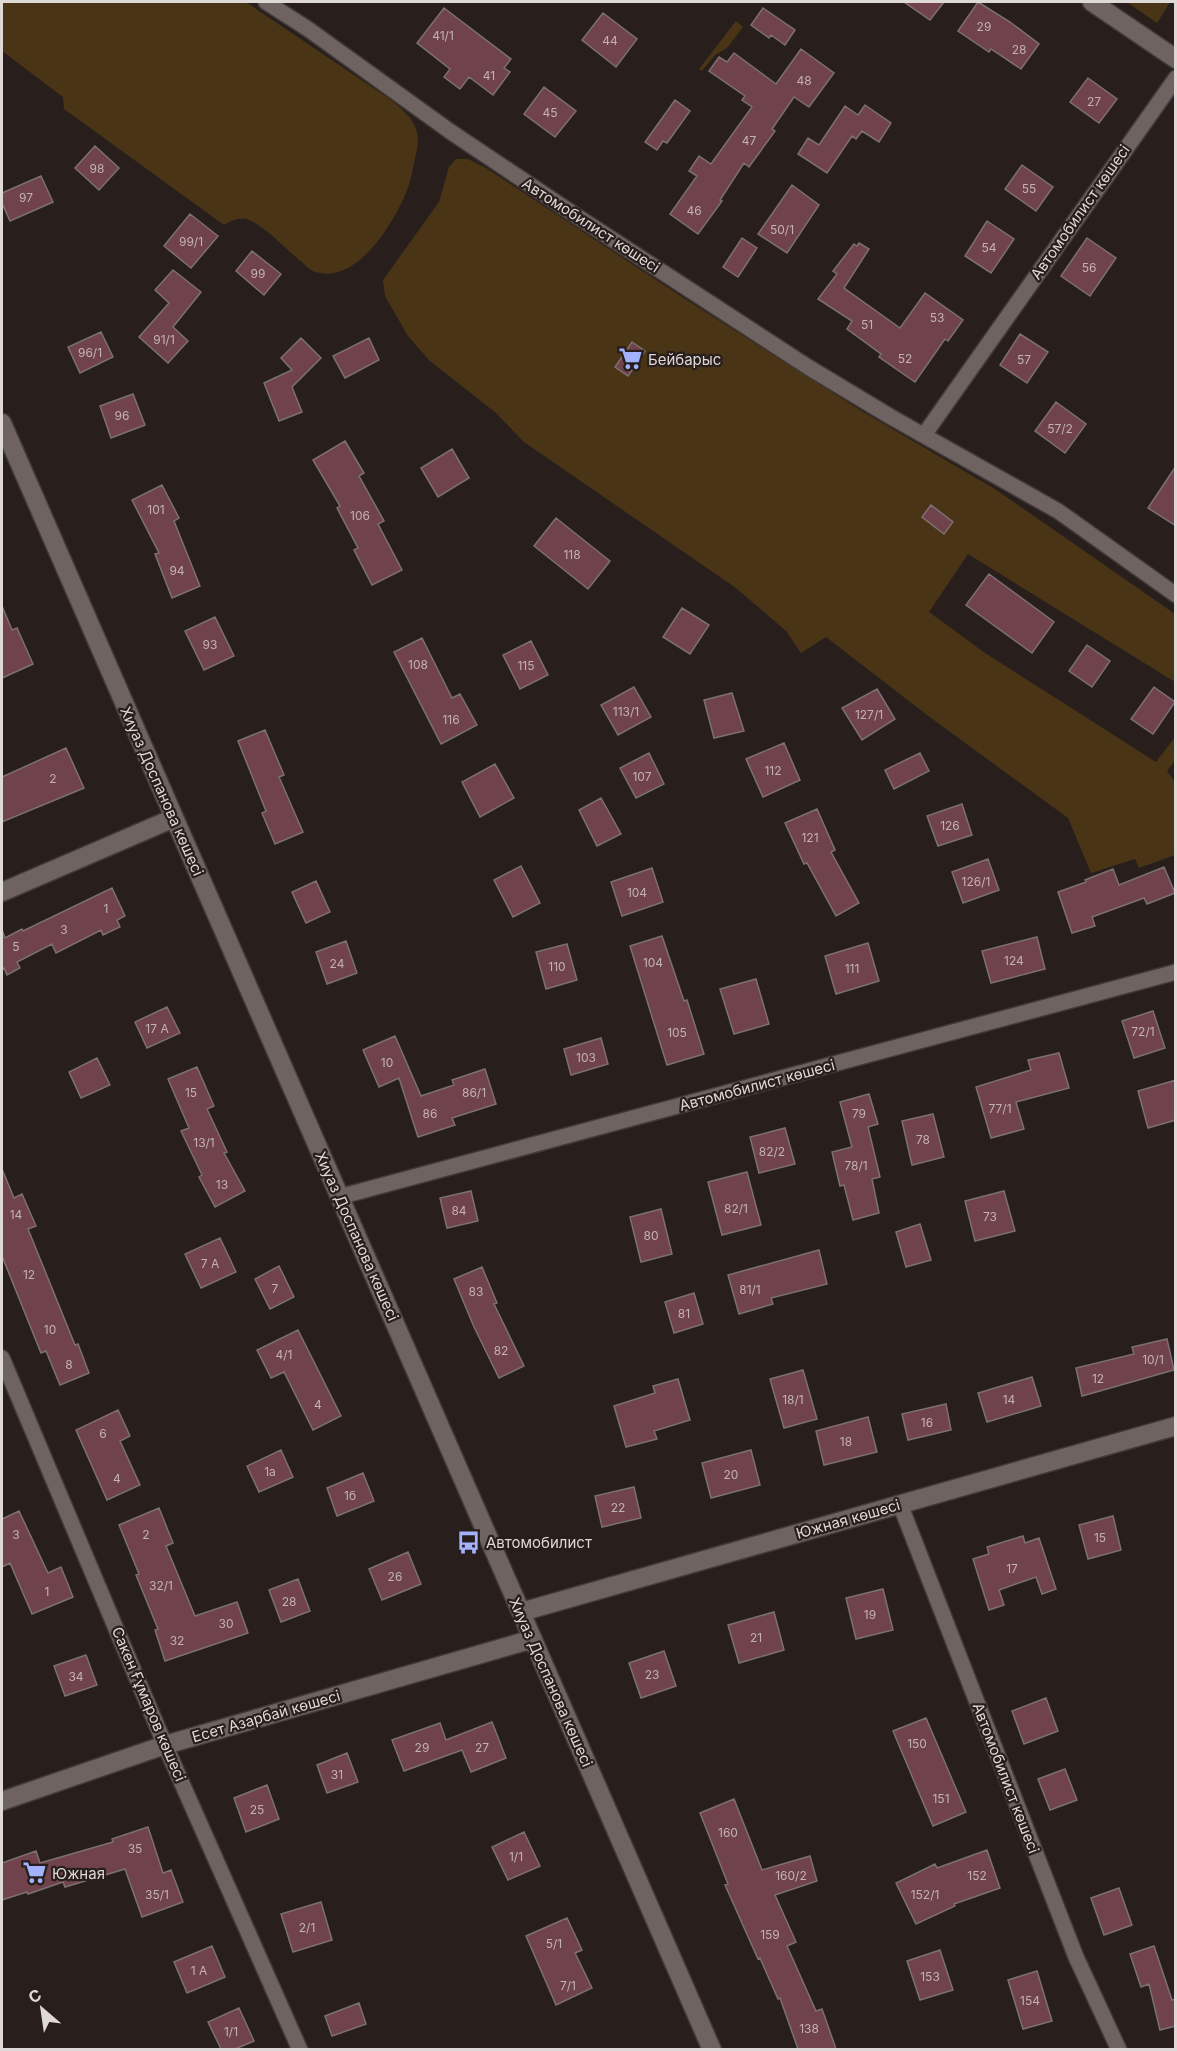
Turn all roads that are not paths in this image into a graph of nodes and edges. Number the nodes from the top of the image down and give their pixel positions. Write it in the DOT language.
graph roads {
  1 [pos="266,2"];
  2 [pos="1092,2"];
  3 [pos="1176,58"];
  4 [pos="1176,78"];
  5 [pos="2,423"];
  6 [pos="924,435"];
  7 [pos="1176,596"];
  8 [pos="174,818"];
  9 [pos="2,892"];
  10 [pos="1176,972"];
  11 [pos="339,1197"];
  12 [pos="2,1358"];
  13 [pos="1176,1426"];
  14 [pos="900,1504"];
  15 [pos="521,1612"];
  16 [pos="533,1639"];
  17 [pos="165,1745"];
  18 [pos="2,1801"];
  19 [pos="300,2049"];
  20 [pos="712,2049"];
  21 [pos="1119,2049"];
  1 -- 6 [label="street, Автомобилист көшесі"];
  2 -- 3 [label="main road"];
  4 -- 6 [label="street, Автомобилист көшесі"];
  5 -- 8 [label="main road, Хиуаз Доспанова көшесі"];
  6 -- 7 [label="street, Автомобилист көшесі"];
  8 -- 9 [label="main road"];
  8 -- 11 [label="main road, Хиуаз Доспанова көшесі"];
  10 -- 11 [label="street, Автомобилист көшесі"];
  11 -- 15 [label="main road, Хиуаз Доспанова көшесі"];
  12 -- 17 [label="street, Сакен Ғұмаров көшесі"];
  13 -- 14 [label="main road, Южная көшесі"];
  14 -- 15 [label="main road, Южная көшесі"];
  14 -- 21 [label="street, Автомобилист көшесі"];
  15 -- 16 [label="main road, Хиуаз Доспанова көшесі"];
  16 -- 17 [label="main road, Есет Азарбай көшесі"];
  16 -- 20 [label="main road, Хиуаз Доспанова көшесі"];
  17 -- 18 [label="main road, Есет Азарбай көшесі"];
  17 -- 19 [label="street, Сакен Ғұмаров көшесі"];
}
